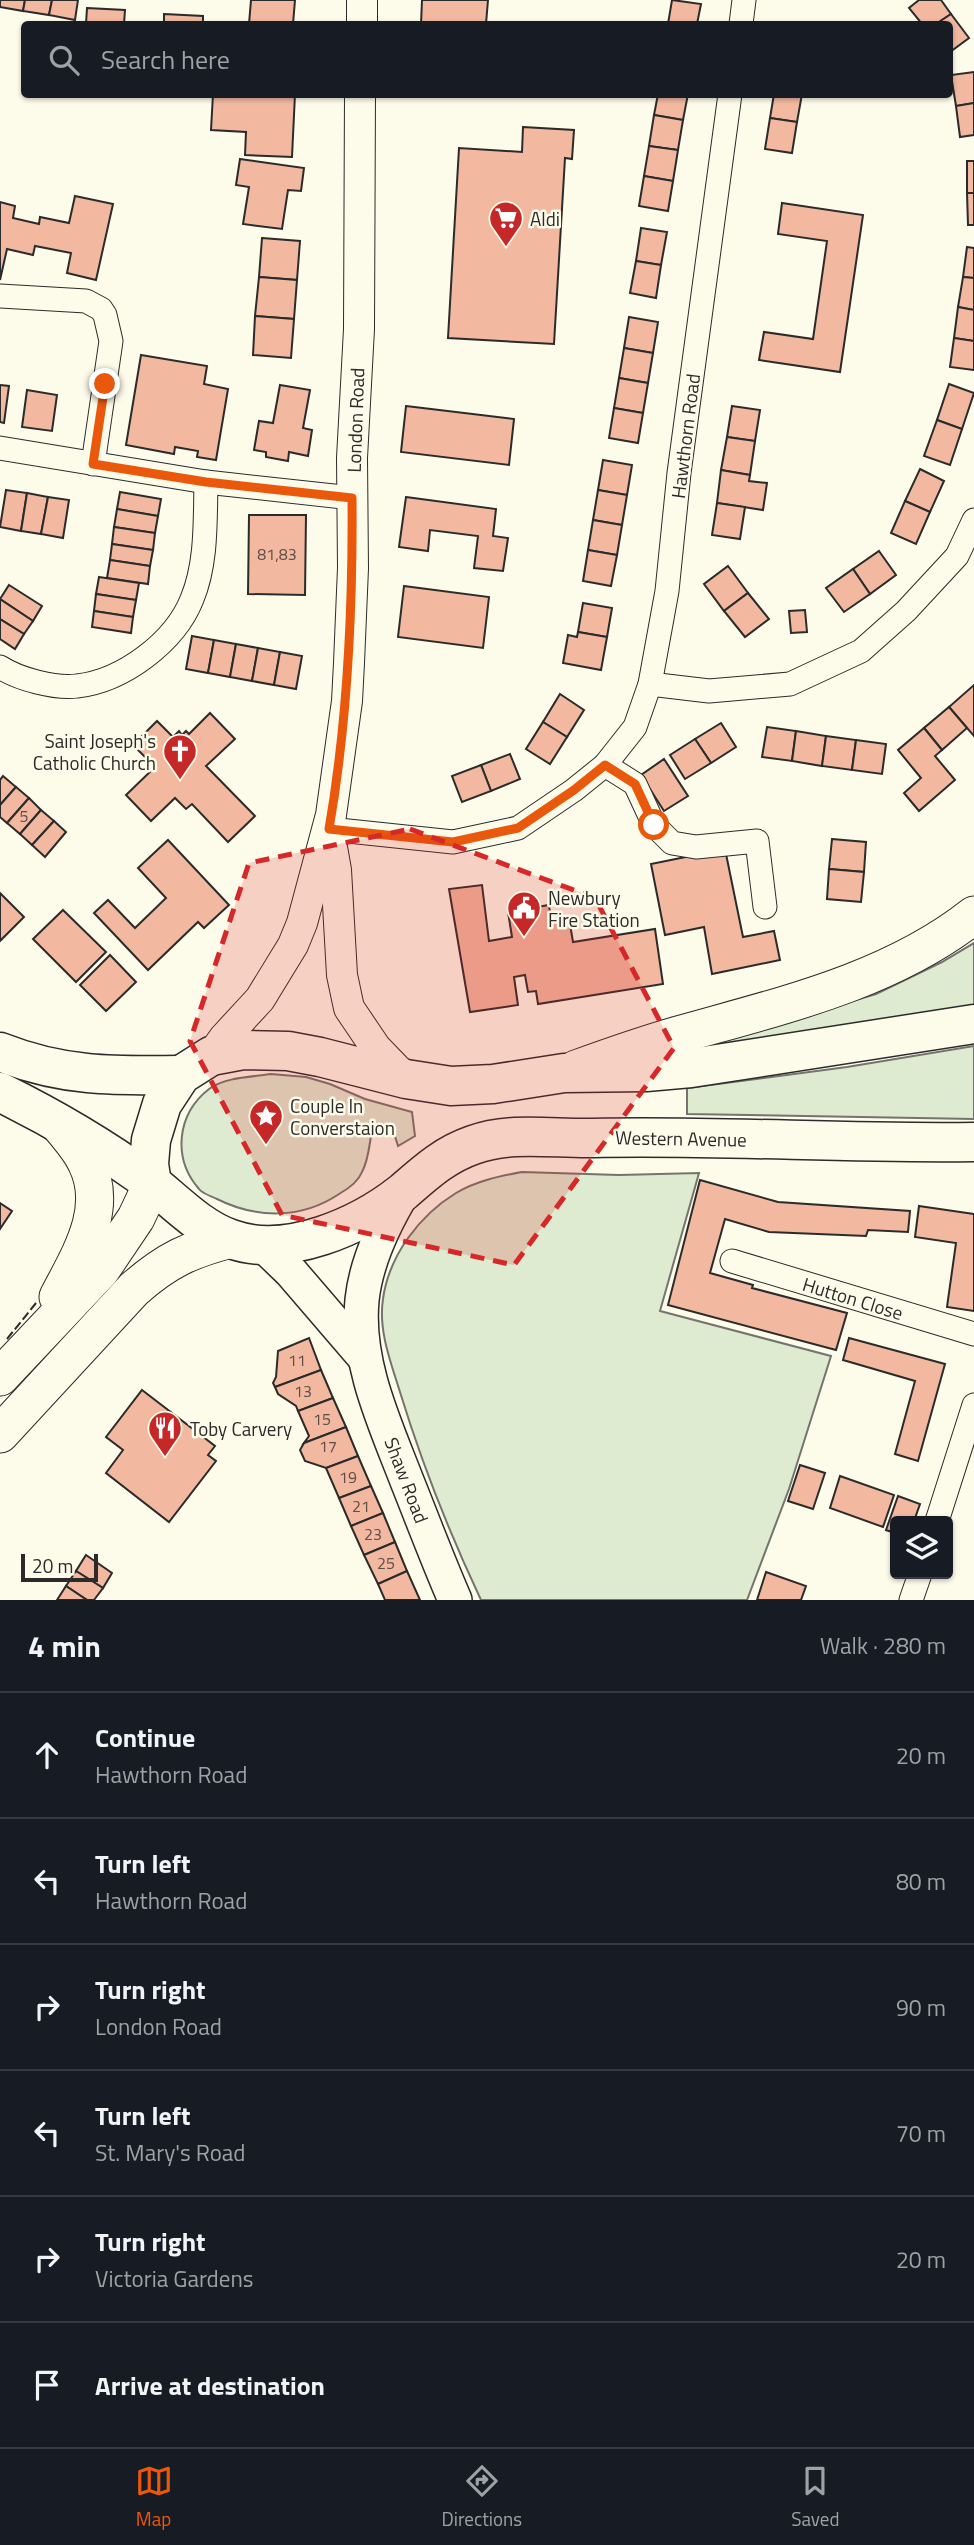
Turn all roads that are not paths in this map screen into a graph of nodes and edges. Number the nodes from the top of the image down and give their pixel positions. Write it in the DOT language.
graph roads {
  1 [pos="362,0"];
  2 [pos="744,0"];
  3 [pos="362,21"];
  4 [pos="741,21"];
  5 [pos="360,98"];
  6 [pos="729,98"];
  7 [pos="0,296"];
  8 [pos="0,448"];
  9 [pos="93,464"];
  10 [pos="206,482"];
  11 [pos="352,498"];
  12 [pos="974,520"];
  13 [pos="0,667"];
  14 [pos="650,684"];
  15 [pos="605,765"];
  16 [pos="329,829"];
  17 [pos="765,907"];
  18 [pos="974,915"];
  19 [pos="974,1024"];
  20 [pos="0,1052"];
  21 [pos="196,1065"];
  22 [pos="564,1073"];
  23 [pos="405,1079"];
  24 [pos="0,1092"];
  25 [pos="56,1120"];
  26 [pos="974,1142"];
  27 [pos="152,1184"];
  28 [pos="404,1191"];
  29 [pos="247,1242"];
  30 [pos="732,1261"];
  31 [pos="40,1332"];
  32 [pos="974,1334"];
  33 [pos="364,1357"];
  34 [pos="0,1377"];
  35 [pos="974,1405"];
  36 [pos="0,1434"];
  37 [pos="939,1516"];
  38 [pos="918,1579"];
  39 [pos="455,1600"];
  40 [pos="911,1600"];
  1 -- 3 [label="street"];
  2 -- 4 [label="street"];
  5 -- 11 [label="street, London Road"];
  6 -- 14 [label="street, Hawthorn Road"];
  7 -- 9 [label="street"];
  8 -- 9 [label="street"];
  9 -- 10 [label="street"];
  10 -- 11 [label="street"];
  10 -- 13 [label="street"];
  11 -- 16 [label="street, London Road"];
  12 -- 14 [label="street"];
  14 -- 15 [label="street, Hawthorn Road"];
  15 -- 16 [label="street, Hawthorn Road"];
  15 -- 17 [label="street"];
  16 -- 21 [label="street, London Road"];
  16 -- 23 [label="street, London Road"];
  18 -- 22 [label="main road"];
  19 -- 22 [label="highway"];
  20 -- 21 [label="highway"];
  21 -- 23 [label="highway"];
  21 -- 27 [label="highway"];
  22 -- 23 [label="highway"];
  24 -- 25 [label="highway"];
  25 -- 27 [label="highway"];
  25 -- 31 [label="main road"];
  26 -- 28 [label="highway, Western Avenue"];
  27 -- 29 [label="highway"];
  27 -- 31 [label="main road"];
  28 -- 29 [label="highway, Western Avenue"];
  28 -- 33 [label="main road, Shaw Road"];
  29 -- 33 [label="main road, Shaw Road"];
  29 -- 36 [label="main road"];
  30 -- 32 [label="street, Hutton Close"];
  31 -- 34 [label="main road"];
  33 -- 39 [label="main road, Shaw Road"];
  35 -- 37 [label="street"];
  38 -- 40 [label="street"];
}
